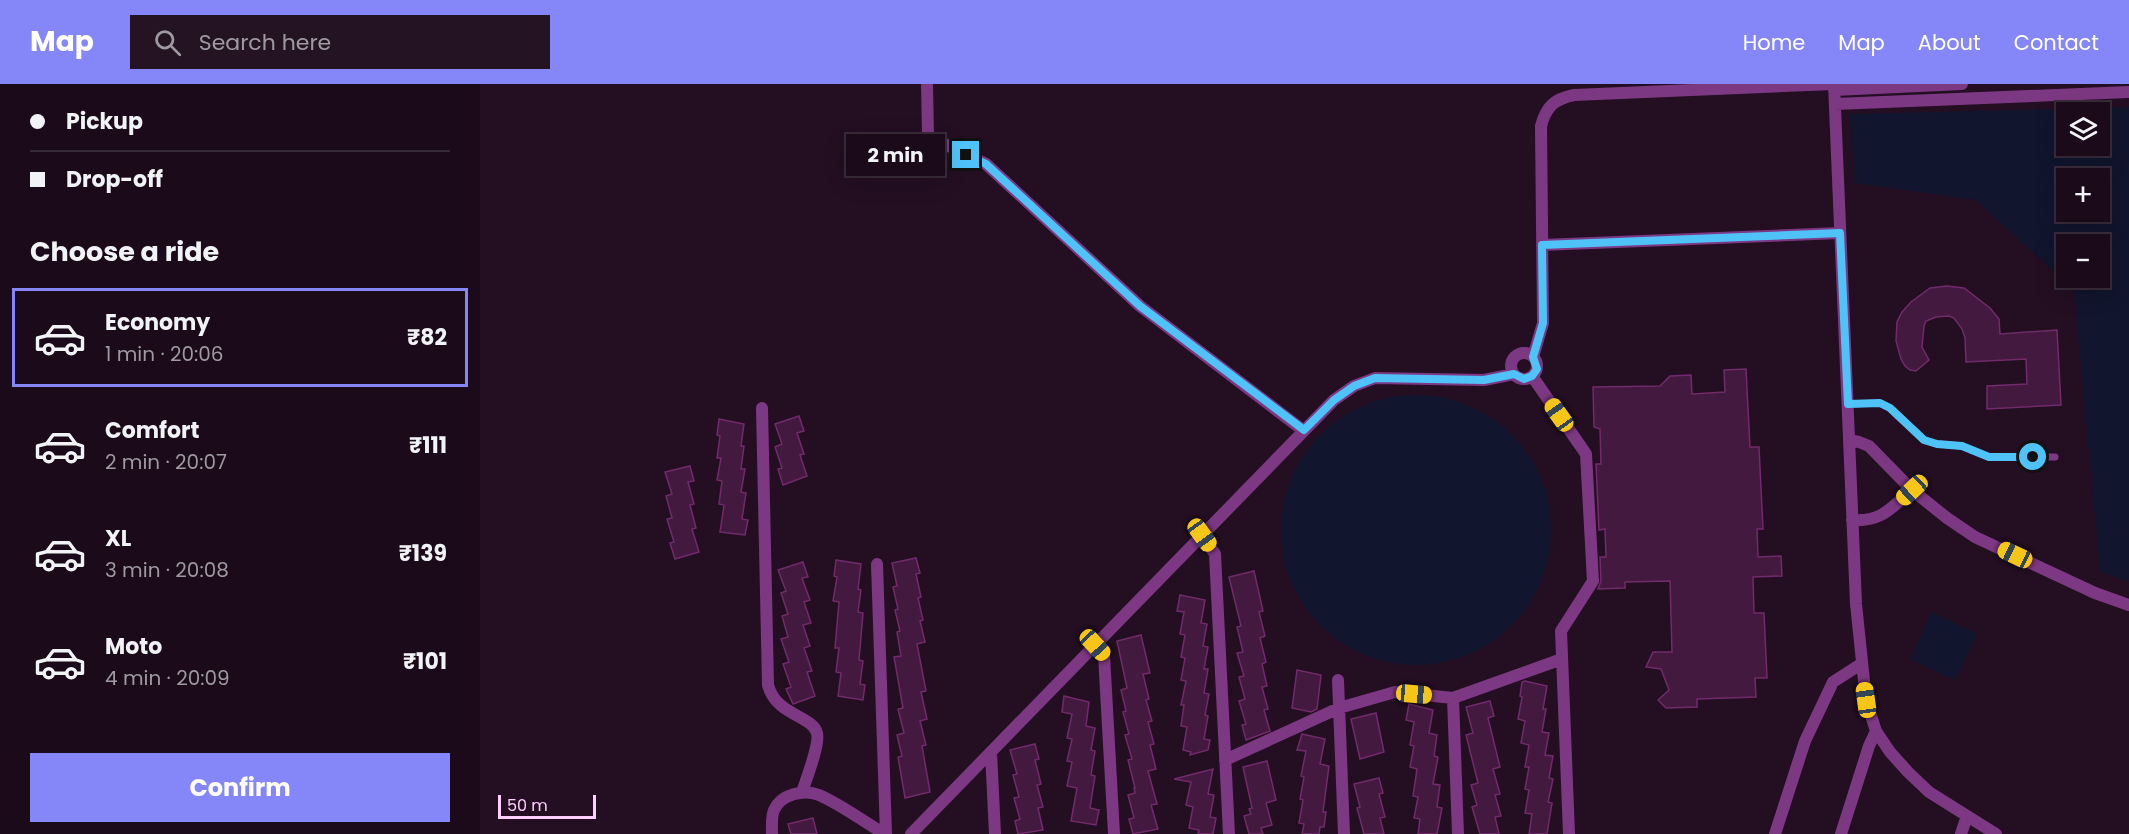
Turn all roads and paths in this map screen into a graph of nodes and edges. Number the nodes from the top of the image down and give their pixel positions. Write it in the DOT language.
graph roads {
  1 [pos="927,84"];
  2 [pos="1962,84"];
  3 [pos="1834,86"];
  4 [pos="2129,92"];
  5 [pos="1835,104"];
  6 [pos="1840,233"];
  7 [pos="1542,245"];
  8 [pos="1533,357"];
  9 [pos="1514,374"];
  10 [pos="1532,376"];
  11 [pos="1848,404"];
  12 [pos="762,408"];
  13 [pos="1304,430"];
  14 [pos="1849,440"];
  15 [pos="2055,457"];
  16 [pos="1912,490"];
  17 [pos="1852,520"];
  18 [pos="1202,535"];
  19 [pos="877,564"];
  20 [pos="2129,605"];
  21 [pos="1095,645"];
  22 [pos="1563,659"];
  23 [pos="1861,664"];
  24 [pos="1338,680"];
  25 [pos="1454,698"];
  26 [pos="1339,708"];
  27 [pos="1876,731"];
  28 [pos="990,752"];
  29 [pos="1225,760"];
  30 [pos="802,792"];
  31 [pos="1967,816"];
  32 [pos="772,834"];
  33 [pos="886,834"];
  34 [pos="911,834"];
  35 [pos="995,834"];
  36 [pos="1114,834"];
  37 [pos="1229,834"];
  38 [pos="1344,834"];
  39 [pos="1458,834"];
  40 [pos="1569,834"];
  41 [pos="1774,834"];
  42 [pos="1841,834"];
  43 [pos="1961,834"];
  44 [pos="1996,834"];
  1 -- 13 [label="street"];
  2 -- 3 [label="street"];
  3 -- 5 [label="street"];
  3 -- 7 [label="street"];
  4 -- 5 [label="street"];
  5 -- 6 [label="street"];
  6 -- 7 [label="street"];
  6 -- 11 [label="street"];
  7 -- 8 [label="street"];
  8 -- 9 [label="street"];
  8 -- 10 [label="street"];
  9 -- 10 [label="street"];
  9 -- 13 [label="street"];
  10 -- 22 [label="street"];
  11 -- 14 [label="street"];
  11 -- 15 [label="lane"];
  12 -- 30 [label="street"];
  13 -- 18 [label="street"];
  14 -- 16 [label="street"];
  14 -- 17 [label="street"];
  16 -- 17 [label="street"];
  16 -- 20 [label="street"];
  17 -- 23 [label="street"];
  18 -- 21 [label="street"];
  18 -- 29 [label="street"];
  19 -- 33 [label="street"];
  21 -- 28 [label="street"];
  21 -- 36 [label="street"];
  22 -- 25 [label="street"];
  22 -- 40 [label="street"];
  23 -- 27 [label="street"];
  23 -- 41 [label="street"];
  24 -- 26 [label="street"];
  25 -- 26 [label="street"];
  25 -- 39 [label="street"];
  26 -- 29 [label="street"];
  26 -- 38 [label="street"];
  27 -- 31 [label="street"];
  27 -- 42 [label="street"];
  28 -- 34 [label="street"];
  28 -- 35 [label="street"];
  29 -- 37 [label="street"];
  30 -- 32 [label="street"];
  30 -- 33 [label="street"];
  31 -- 43 [label="street"];
  31 -- 44 [label="street"];
}
